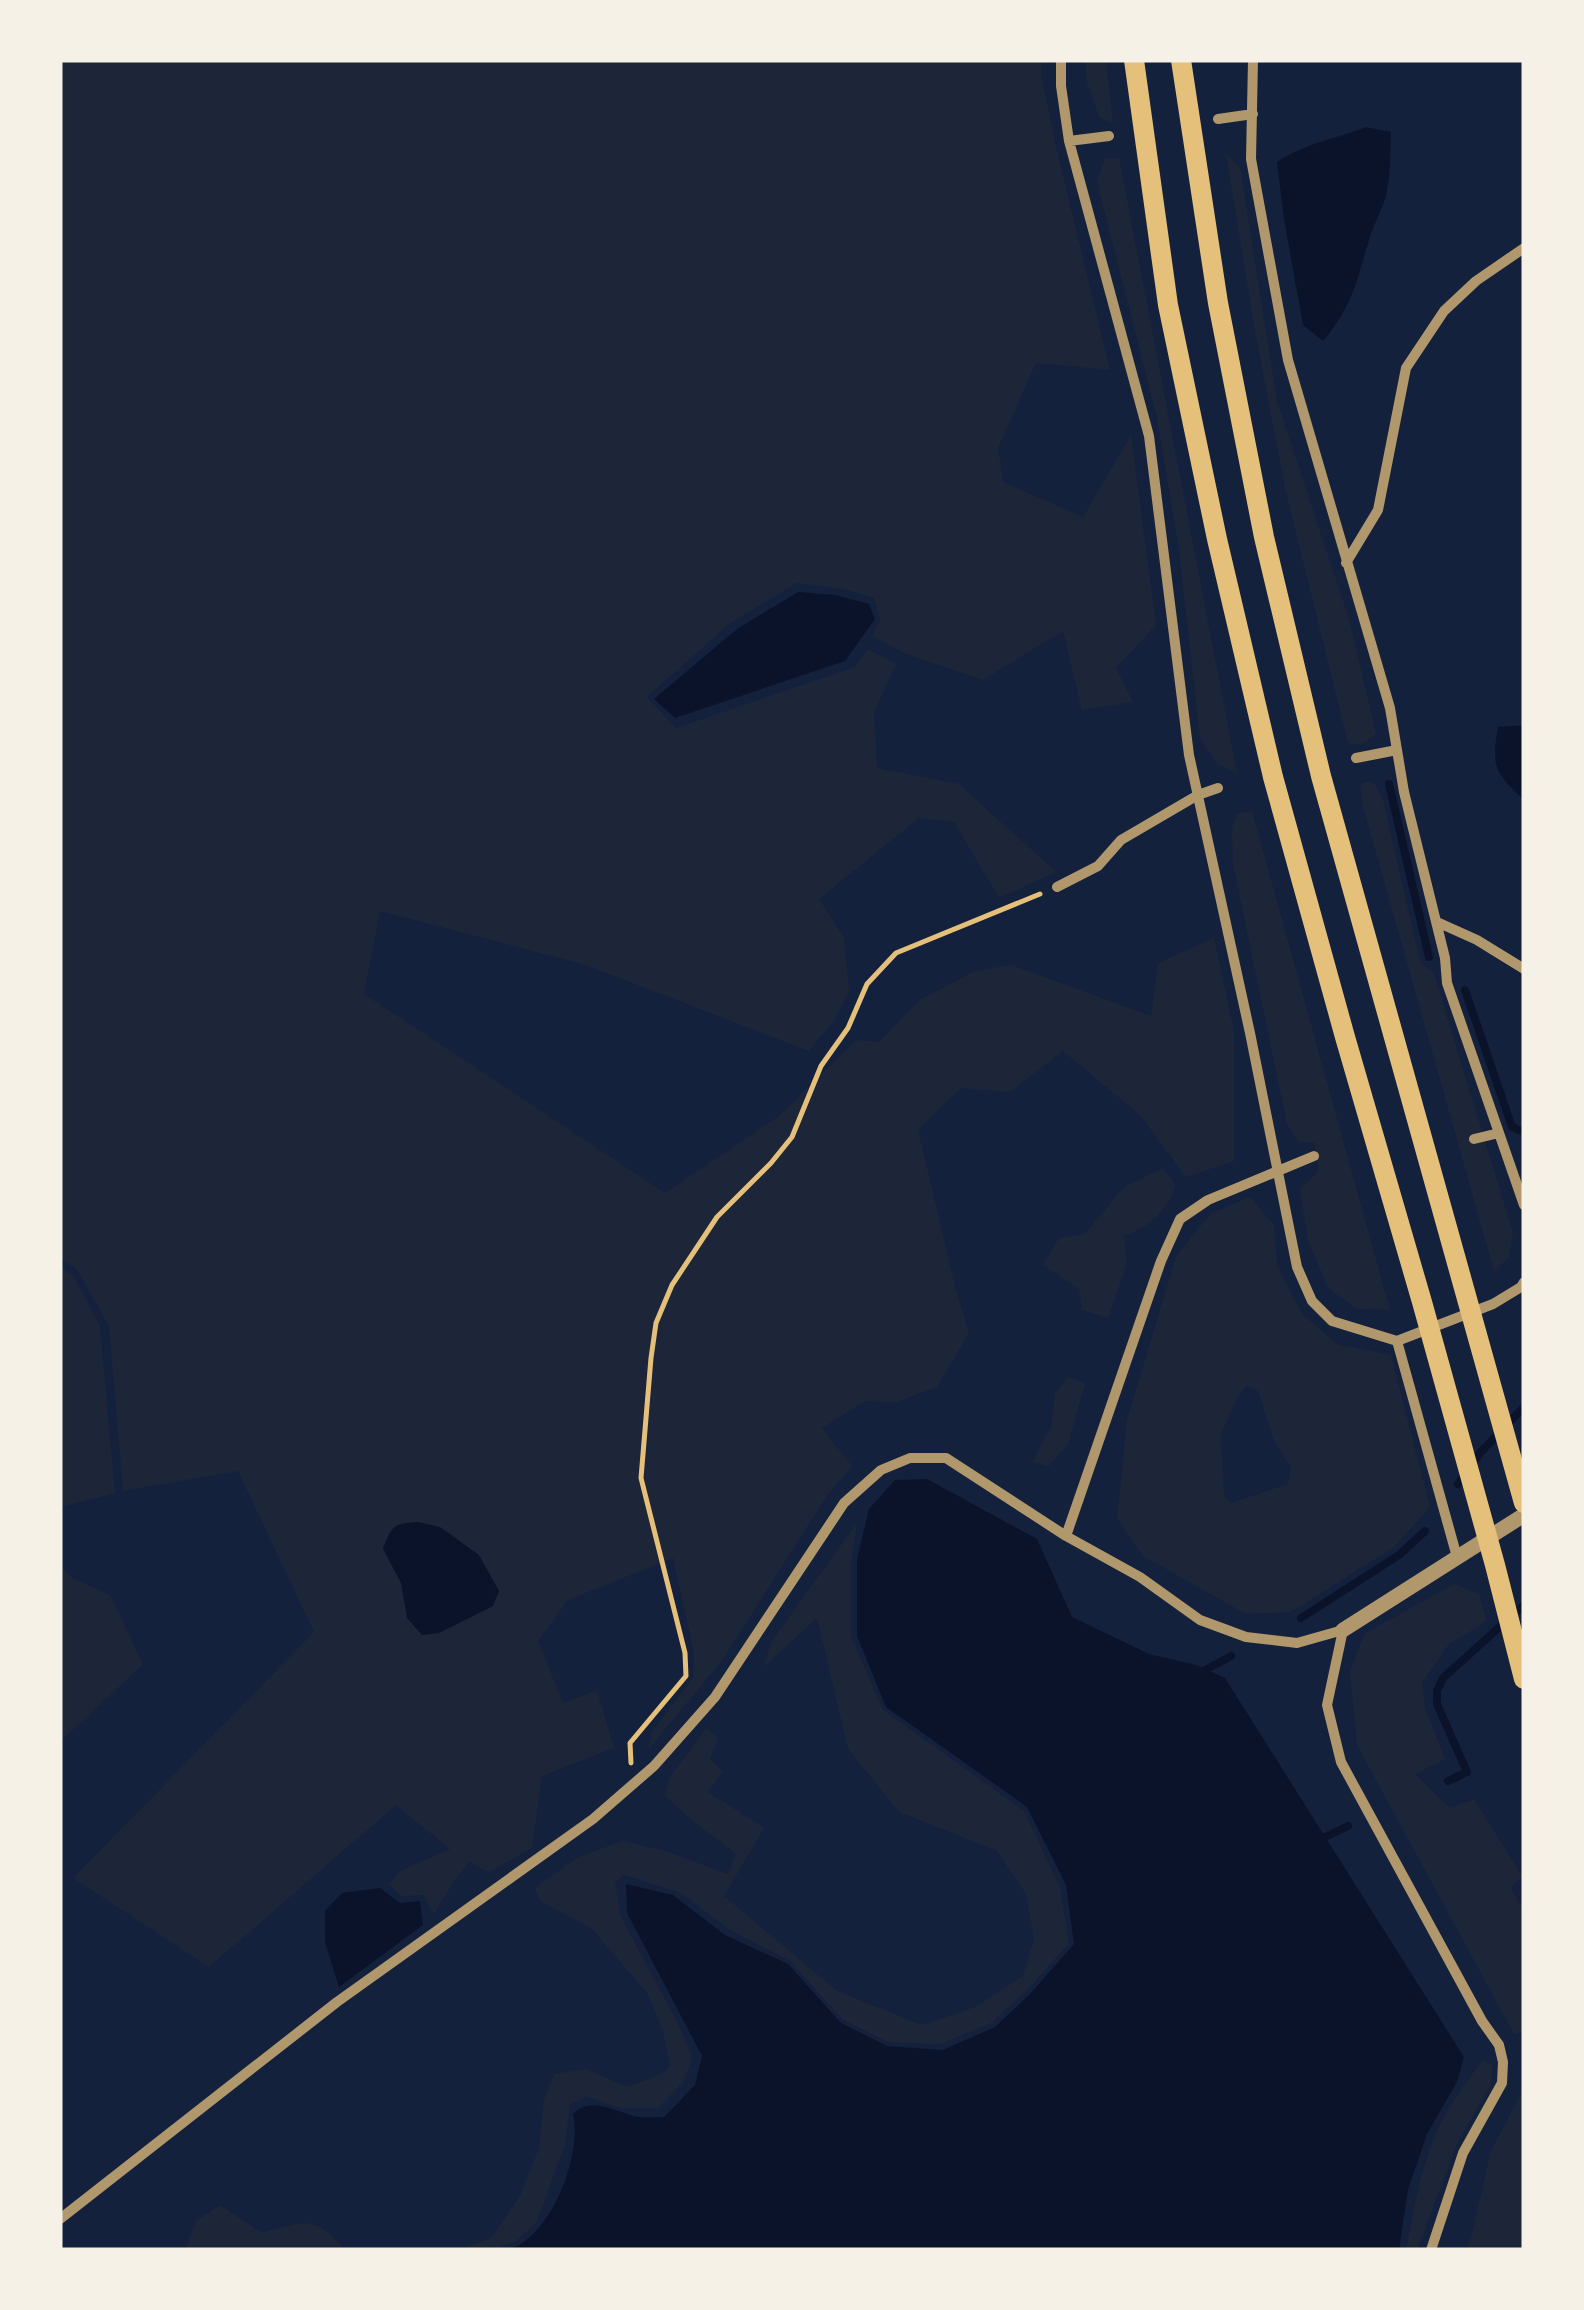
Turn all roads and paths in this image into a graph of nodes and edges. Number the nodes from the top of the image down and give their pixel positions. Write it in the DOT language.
graph roads {
  1 [pos="1061,60"];
  2 [pos="1134,60"];
  3 [pos="1180,60"];
  4 [pos="1253,60"];
  5 [pos="1253,114"];
  6 [pos="1218,119"];
  7 [pos="1108,136"];
  8 [pos="1069,142"];
  9 [pos="1524,248"];
  10 [pos="1346,563"];
  11 [pos="1397,750"];
  12 [pos="1356,758"];
  13 [pos="1218,788"];
  14 [pos="1198,794"];
  15 [pos="1056,887"];
  16 [pos="1438,922"];
  17 [pos="1524,969"];
  18 [pos="1499,1133"];
  19 [pos="1474,1139"];
  20 [pos="1314,1156"];
  21 [pos="1279,1172"];
  22 [pos="1524,1205"];
  23 [pos="1524,1282"];
  24 [pos="1397,1341"];
  25 [pos="1524,1503"];
  26 [pos="1524,1514"];
  27 [pos="1066,1536"];
  28 [pos="1457,1558"];
  29 [pos="1343,1630"];
  30 [pos="1524,1680"];
  31 [pos="633,1784"];
  32 [pos="60,2219"];
  33 [pos="1431,2250"];
  1 -- 8 [label="street"];
  2 -- 30 [label="highway"];
  3 -- 25 [label="highway"];
  4 -- 5 [label="street"];
  5 -- 6 [label="street"];
  5 -- 10 [label="street"];
  7 -- 8 [label="street"];
  8 -- 14 [label="street"];
  9 -- 10 [label="street"];
  10 -- 11 [label="street"];
  11 -- 12 [label="street"];
  11 -- 16 [label="street"];
  13 -- 14 [label="street"];
  14 -- 15 [label="street"];
  14 -- 21 [label="street"];
  15 -- 31 [label="path"];
  16 -- 17 [label="street"];
  16 -- 18 [label="street"];
  18 -- 19 [label="street"];
  18 -- 22 [label="street"];
  20 -- 21 [label="street"];
  21 -- 24 [label="street"];
  21 -- 27 [label="street"];
  23 -- 24 [label="street"];
  24 -- 28 [label="street"];
  26 -- 28 [label="street"];
  27 -- 29 [label="street"];
  27 -- 31 [label="street"];
  28 -- 29 [label="street"];
  29 -- 33 [label="street"];
  31 -- 32 [label="street"];
}
